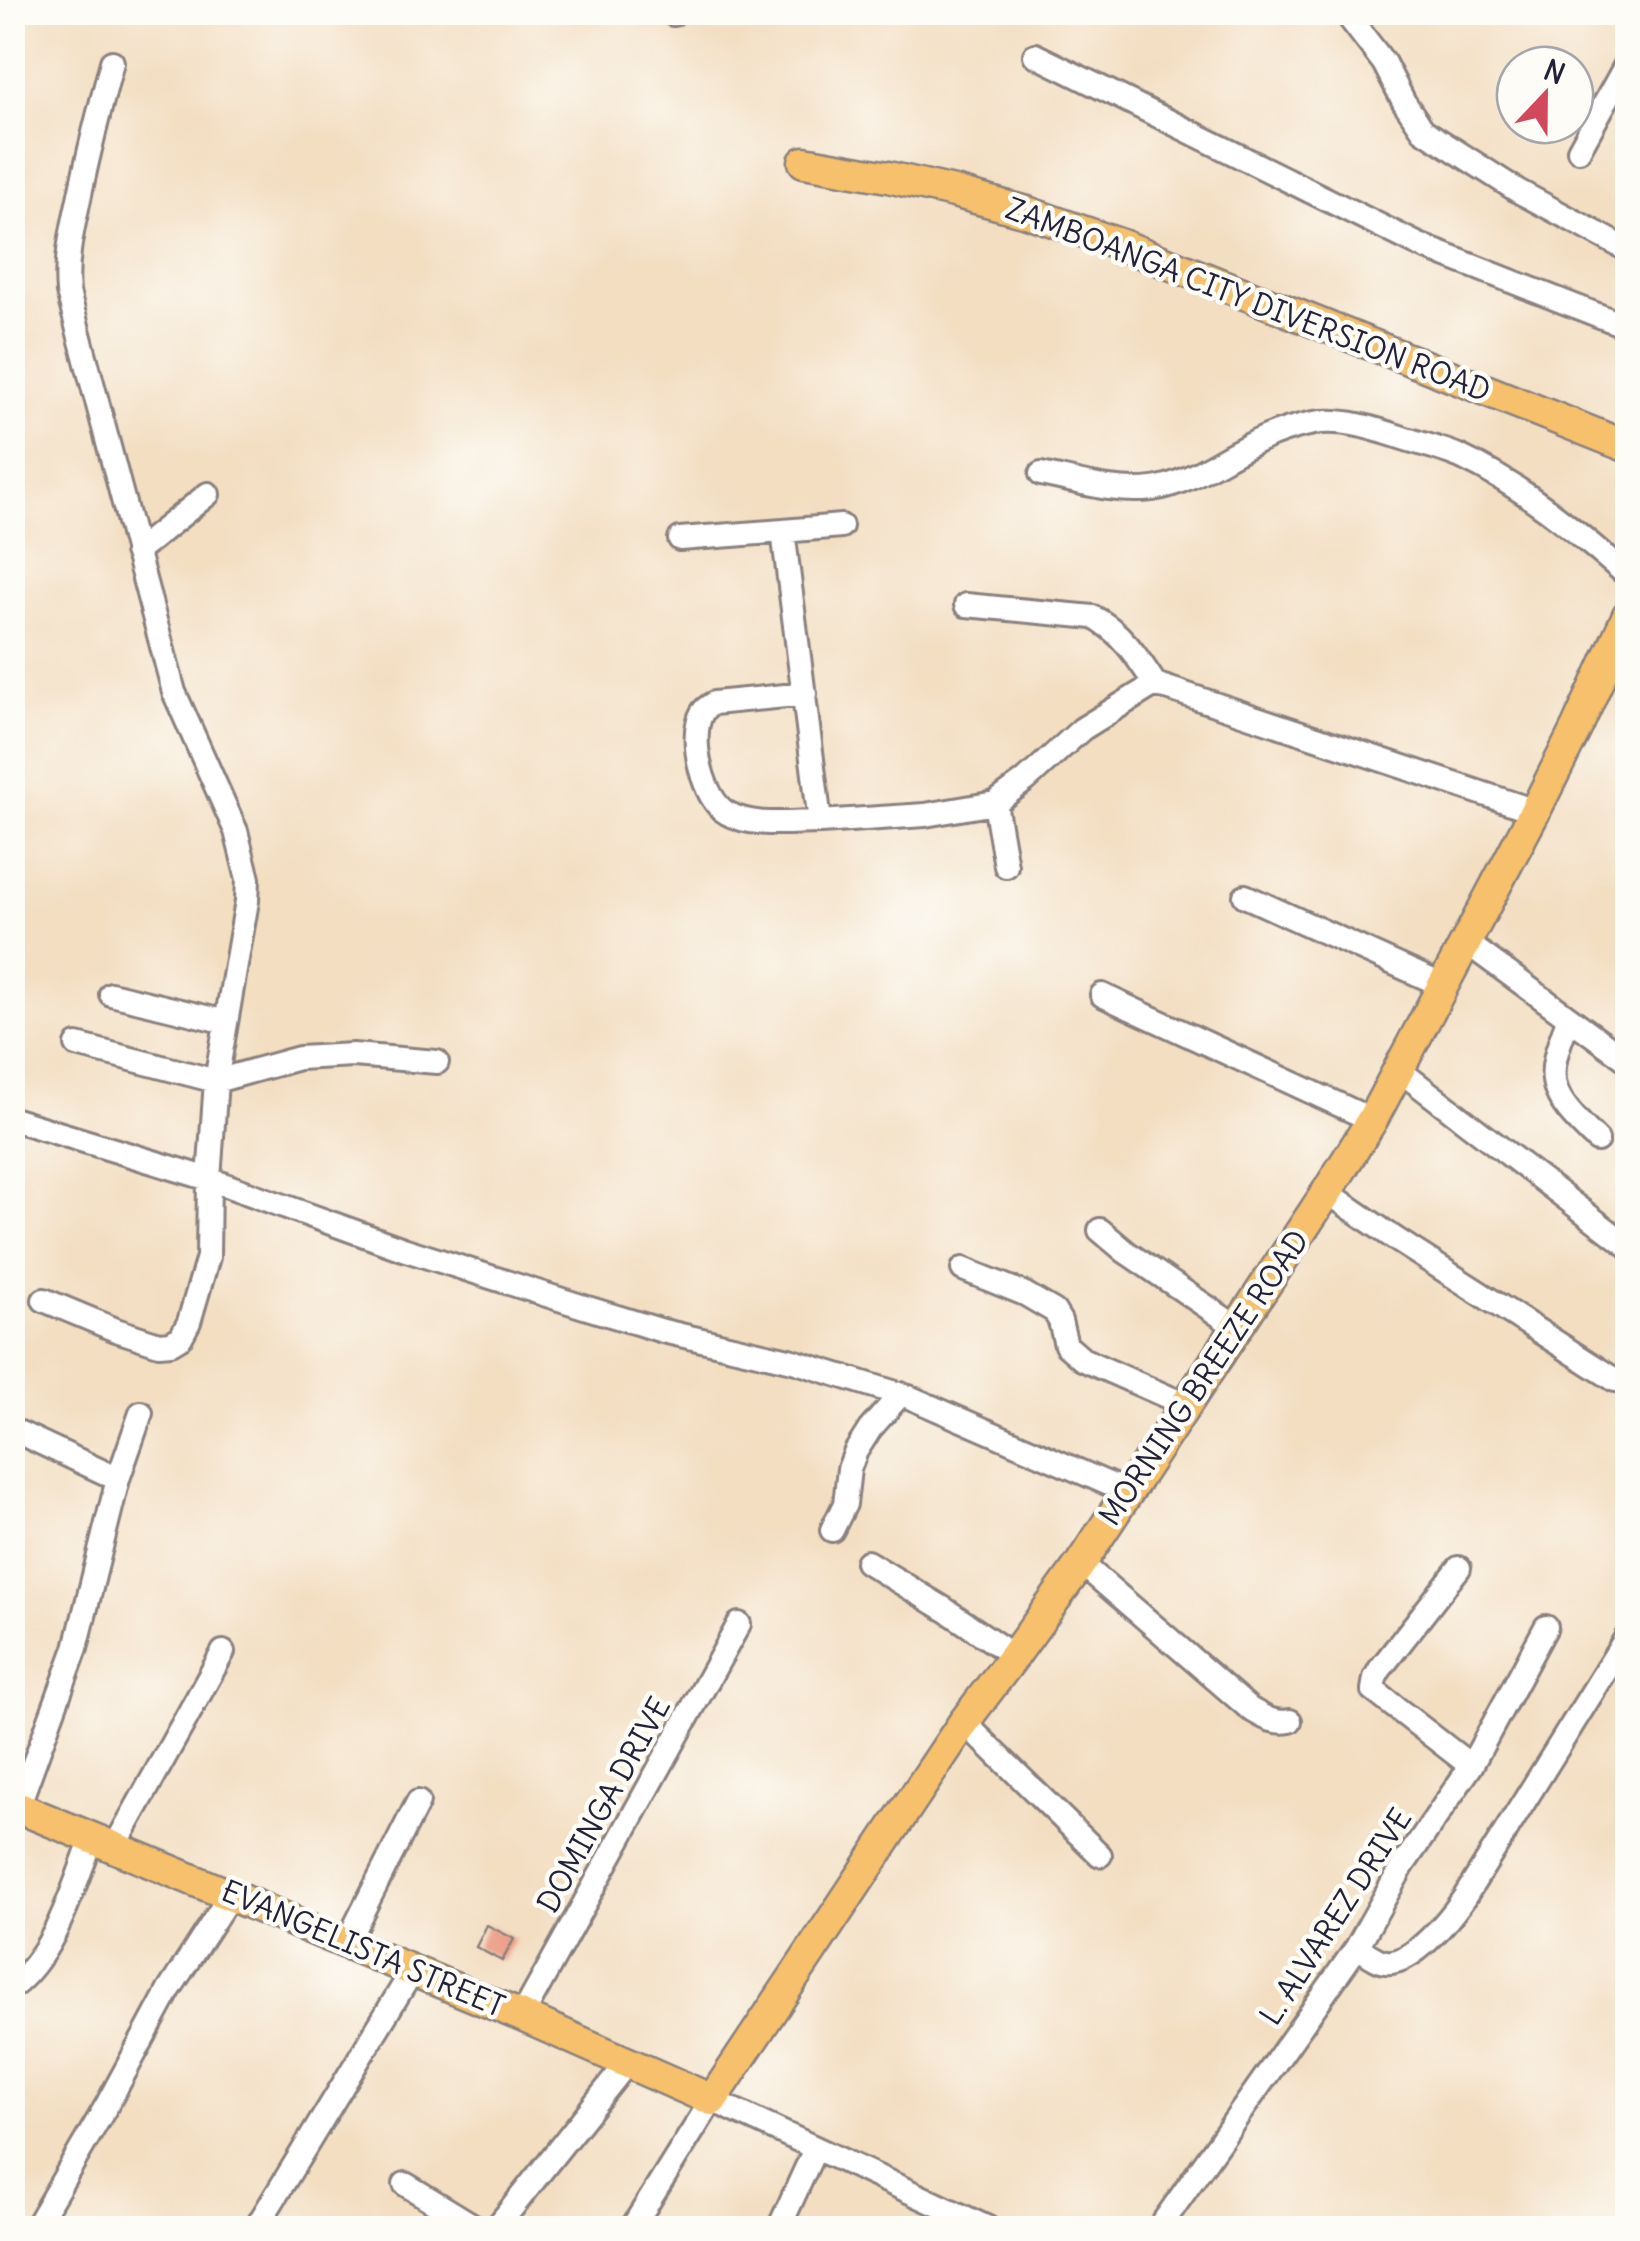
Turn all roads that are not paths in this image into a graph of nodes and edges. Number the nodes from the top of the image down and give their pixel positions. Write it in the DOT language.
graph roads {
  1 [pos="1344,12"];
  2 [pos="1035,56"];
  3 [pos="1628,61"];
  4 [pos="112,62"];
  5 [pos="1579,150"];
  6 [pos="804,162"];
  7 [pos="1628,250"];
  8 [pos="1628,327"];
  9 [pos="1628,448"];
  10 [pos="1041,474"];
  11 [pos="208,494"];
  12 [pos="842,526"];
  13 [pos="783,531"];
  14 [pos="680,538"];
  15 [pos="136,552"];
  16 [pos="1628,576"];
  17 [pos="966,606"];
  18 [pos="1628,615"];
  19 [pos="1155,684"];
  20 [pos="806,694"];
  21 [pos="995,803"];
  22 [pos="1535,811"];
  23 [pos="820,822"];
  24 [pos="1006,866"];
  25 [pos="1245,896"];
  26 [pos="1467,943"];
  27 [pos="1444,986"];
  28 [pos="110,994"];
  29 [pos="1102,995"];
  30 [pos="1569,1018"];
  31 [pos="226,1022"];
  32 [pos="78,1045"];
  33 [pos="1628,1061"];
  34 [pos="437,1062"];
  35 [pos="1399,1070"];
  36 [pos="216,1081"];
  37 [pos="12,1118"];
  38 [pos="1372,1120"];
  39 [pos="1596,1140"];
  40 [pos="209,1179"];
  41 [pos="1328,1192"];
  42 [pos="1100,1230"];
  43 [pos="1628,1246"];
  44 [pos="964,1269"];
  45 [pos="44,1300"];
  46 [pos="1238,1328"];
  47 [pos="1614,1380"];
  48 [pos="902,1394"];
  49 [pos="1186,1405"];
  50 [pos="141,1414"];
  51 [pos="20,1433"];
  52 [pos="118,1480"];
  53 [pos="1127,1492"];
  54 [pos="832,1530"];
  55 [pos="867,1562"];
  56 [pos="1081,1562"];
  57 [pos="1459,1568"];
  58 [pos="739,1624"];
  59 [pos="1546,1628"];
  60 [pos="1628,1635"];
  61 [pos="223,1652"];
  62 [pos="1014,1656"];
  63 [pos="1290,1721"];
  64 [pos="964,1722"];
  65 [pos="1472,1766"];
  66 [pos="418,1802"];
  67 [pos="15,1806"];
  68 [pos="104,1841"];
  69 [pos="1100,1855"];
  70 [pos="231,1894"];
  71 [pos="347,1942"];
  72 [pos="1357,1947"];
  73 [pos="412,1970"];
  74 [pos="12,1986"];
  75 [pos="522,2016"];
  76 [pos="628,2062"];
  77 [pos="712,2100"];
  78 [pos="815,2148"];
  79 [pos="405,2184"];
  80 [pos="35,2228"];
  81 [pos="256,2228"];
  82 [pos="477,2228"];
  83 [pos="496,2228"];
  84 [pos="632,2228"];
  85 [pos="780,2228"];
  86 [pos="988,2228"];
  87 [pos="1160,2228"];
  1 -- 7 [label="street"];
  2 -- 8 [label="street"];
  3 -- 5 [label="street"];
  4 -- 15 [label="street"];
  6 -- 9 [label="main road, ZAMBOANGA CITY DIVERSION ROAD"];
  10 -- 16 [label="street"];
  11 -- 15 [label="street"];
  12 -- 13 [label="street"];
  13 -- 14 [label="street"];
  13 -- 20 [label="street"];
  15 -- 31 [label="street"];
  17 -- 19 [label="street"];
  18 -- 22 [label="main road, MORNING BREEZE ROAD"];
  19 -- 21 [label="street"];
  19 -- 22 [label="street"];
  20 -- 23 [label="street"];
  20 -- 23 [label="street"];
  21 -- 23 [label="street"];
  21 -- 24 [label="street"];
  22 -- 26 [label="main road, MORNING BREEZE ROAD"];
  25 -- 27 [label="street"];
  26 -- 27 [label="main road, MORNING BREEZE ROAD"];
  26 -- 30 [label="street"];
  27 -- 35 [label="main road, MORNING BREEZE ROAD"];
  28 -- 31 [label="street"];
  29 -- 38 [label="street"];
  30 -- 33 [label="street"];
  30 -- 39 [label="street"];
  31 -- 36 [label="street"];
  32 -- 36 [label="street"];
  34 -- 36 [label="street"];
  35 -- 38 [label="main road, MORNING BREEZE ROAD"];
  35 -- 43 [label="street"];
  36 -- 40 [label="street"];
  37 -- 40 [label="street"];
  38 -- 41 [label="main road, MORNING BREEZE ROAD"];
  40 -- 45 [label="street"];
  40 -- 48 [label="street"];
  41 -- 46 [label="main road, MORNING BREEZE ROAD"];
  41 -- 47 [label="street"];
  42 -- 46 [label="street"];
  44 -- 49 [label="street"];
  46 -- 49 [label="main road, MORNING BREEZE ROAD"];
  48 -- 53 [label="street"];
  48 -- 54 [label="street"];
  49 -- 53 [label="main road, MORNING BREEZE ROAD"];
  50 -- 52 [label="street"];
  51 -- 52 [label="street"];
  52 -- 67 [label="street"];
  53 -- 56 [label="main road, MORNING BREEZE ROAD"];
  55 -- 62 [label="street"];
  56 -- 62 [label="main road, MORNING BREEZE ROAD"];
  56 -- 63 [label="street"];
  57 -- 65 [label="street"];
  58 -- 75 [label="street, DOMINGA DRIVE"];
  59 -- 65 [label="street, L. ALVAREZ DRIVE"];
  60 -- 72 [label="street"];
  61 -- 68 [label="street"];
  62 -- 64 [label="main road, MORNING BREEZE ROAD"];
  64 -- 69 [label="street"];
  64 -- 77 [label="main road, MORNING BREEZE ROAD"];
  65 -- 72 [label="street, L. ALVAREZ DRIVE"];
  66 -- 71 [label="street"];
  67 -- 68 [label="main road, EVANGELISTA STREET"];
  68 -- 70 [label="main road, EVANGELISTA STREET"];
  68 -- 74 [label="street"];
  70 -- 71 [label="main road, EVANGELISTA STREET"];
  70 -- 80 [label="street"];
  71 -- 73 [label="main road, EVANGELISTA STREET"];
  72 -- 87 [label="street, L. ALVAREZ DRIVE"];
  73 -- 75 [label="main road, EVANGELISTA STREET"];
  73 -- 81 [label="street"];
  75 -- 76 [label="main road, EVANGELISTA STREET"];
  76 -- 77 [label="main road, EVANGELISTA STREET"];
  76 -- 83 [label="street"];
  77 -- 78 [label="street"];
  77 -- 84 [label="street"];
  78 -- 85 [label="street"];
  78 -- 86 [label="street"];
  79 -- 82 [label="street"];
}
